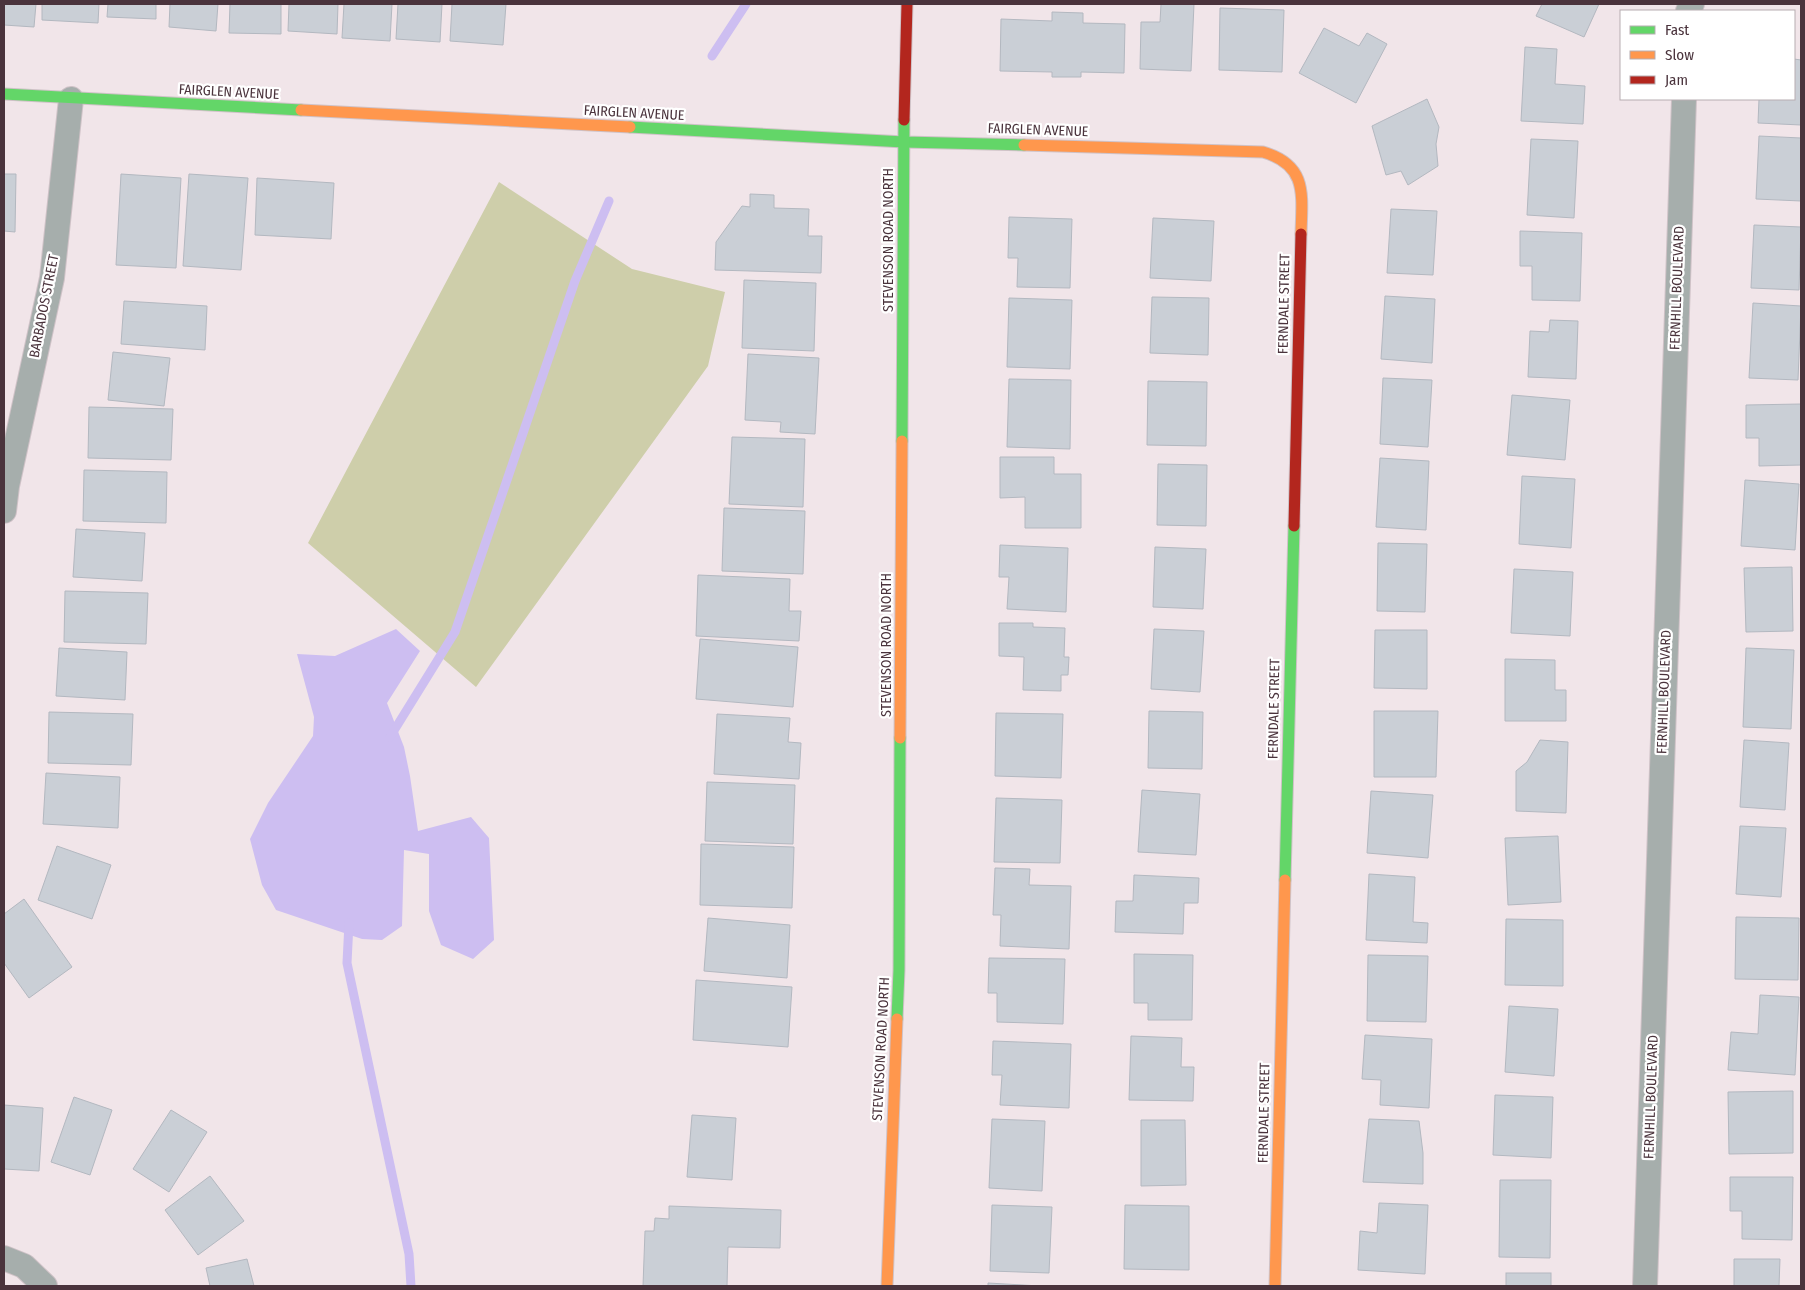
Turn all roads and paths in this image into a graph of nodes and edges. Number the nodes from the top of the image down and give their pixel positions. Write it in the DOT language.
graph roads {
  1 [pos="907,4"];
  2 [pos="4,94"];
  3 [pos="71,99"];
  4 [pos="1684,100"];
  5 [pos="904,142"];
  6 [pos="1263,152"];
  7 [pos="4,511"];
  8 [pos="4,1258"];
  9 [pos="45,1286"];
  10 [pos="887,1286"];
  11 [pos="1275,1286"];
  12 [pos="1645,1286"];
  1 -- 5 [label="street, STEVENSON ROAD NORTH"];
  2 -- 3 [label="street, FAIRGLEN AVENUE"];
  3 -- 5 [label="street, FAIRGLEN AVENUE"];
  3 -- 7 [label="street, BARBADOS STREET"];
  4 -- 12 [label="street, FERNHILL BOULEVARD"];
  5 -- 6 [label="street, FAIRGLEN AVENUE"];
  5 -- 10 [label="street, STEVENSON ROAD NORTH"];
  6 -- 11 [label="street, FERNDALE STREET"];
  8 -- 9 [label="street"];
}
